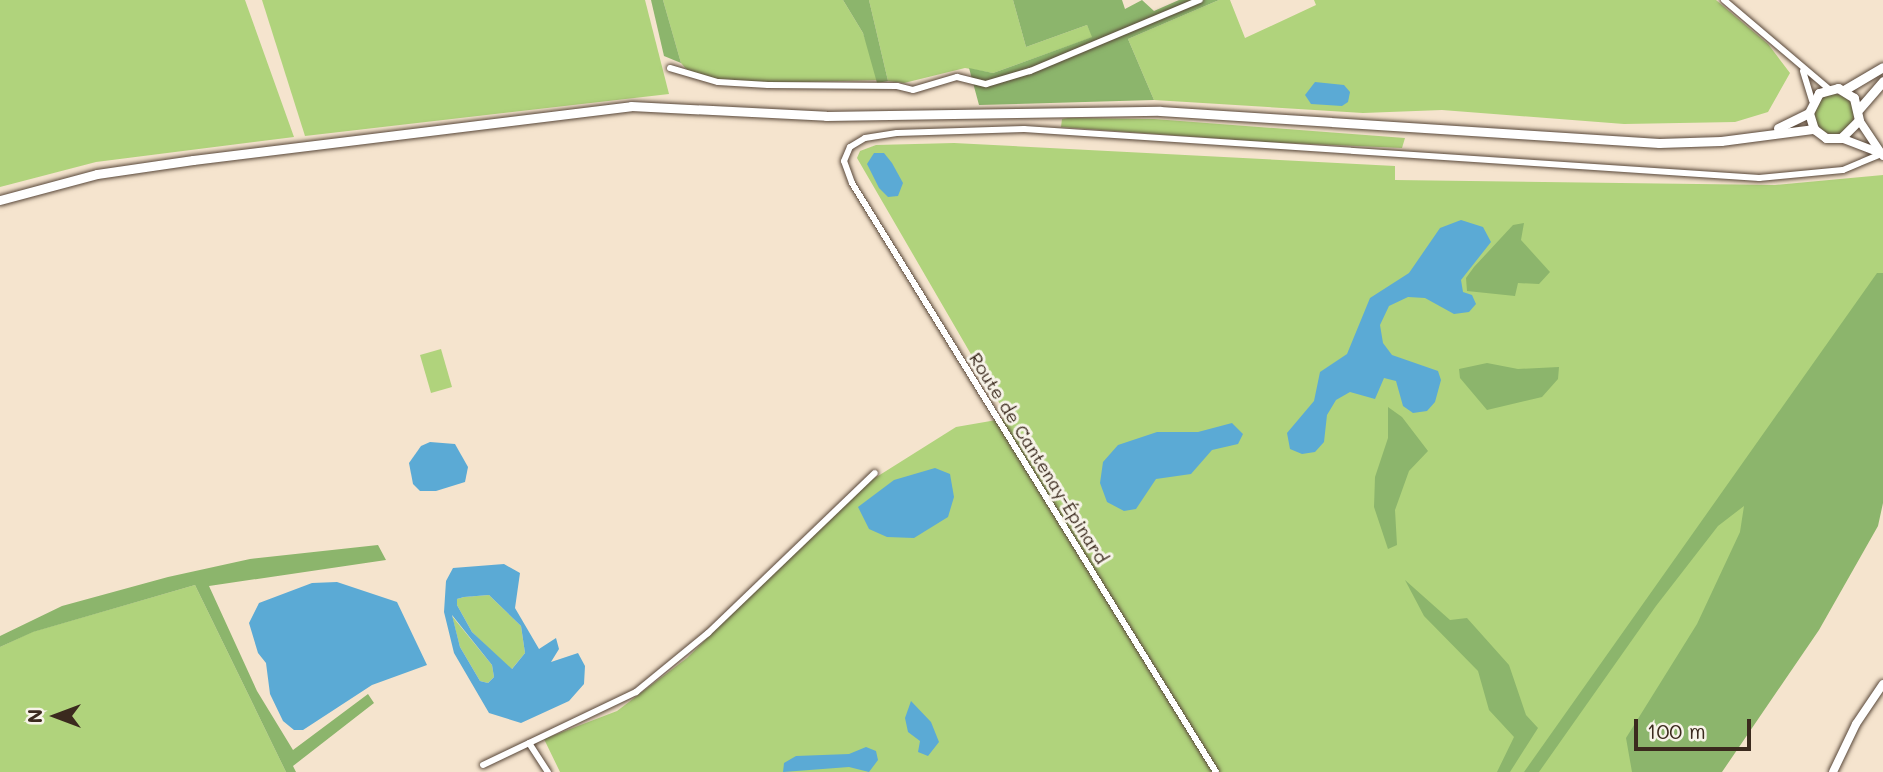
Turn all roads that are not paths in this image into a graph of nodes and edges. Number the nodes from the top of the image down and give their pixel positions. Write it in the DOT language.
graph roads {
  1 [pos="1200,0"];
  2 [pos="1724,0"];
  3 [pos="1883,67"];
  4 [pos="670,68"];
  5 [pos="1803,71"];
  6 [pos="1883,81"];
  7 [pos="1829,89"];
  8 [pos="1844,90"];
  9 [pos="1812,101"];
  10 [pos="1859,109"];
  11 [pos="1809,113"];
  12 [pos="1859,120"];
  13 [pos="1814,129"];
  14 [pos="1774,131"];
  15 [pos="1841,138"];
  16 [pos="1881,155"];
  17 [pos="0,200"];
  18 [pos="875,473"];
  19 [pos="1883,684"];
  20 [pos="529,743"];
  21 [pos="483,765"];
  22 [pos="548,772"];
  23 [pos="1216,772"];
  24 [pos="1833,772"];
  1 -- 4 [label="street"];
  2 -- 5 [label="street"];
  3 -- 8 [label="main road"];
  5 -- 7 [label="street"];
  5 -- 9 [label="street"];
  6 -- 10 [label="main road"];
  7 -- 8 [label="main road"];
  7 -- 9 [label="main road"];
  8 -- 10 [label="main road"];
  9 -- 11 [label="main road"];
  10 -- 12 [label="main road"];
  11 -- 13 [label="main road"];
  11 -- 14 [label="main road"];
  12 -- 15 [label="main road"];
  12 -- 16 [label="street"];
  13 -- 14 [label="main road"];
  13 -- 15 [label="main road"];
  14 -- 17 [label="main road"];
  15 -- 16 [label="street"];
  16 -- 23 [label="street, Route de Cantenay-Épinard"];
  18 -- 20 [label="street"];
  19 -- 24 [label="street"];
  20 -- 21 [label="street"];
  20 -- 22 [label="street"];
}
